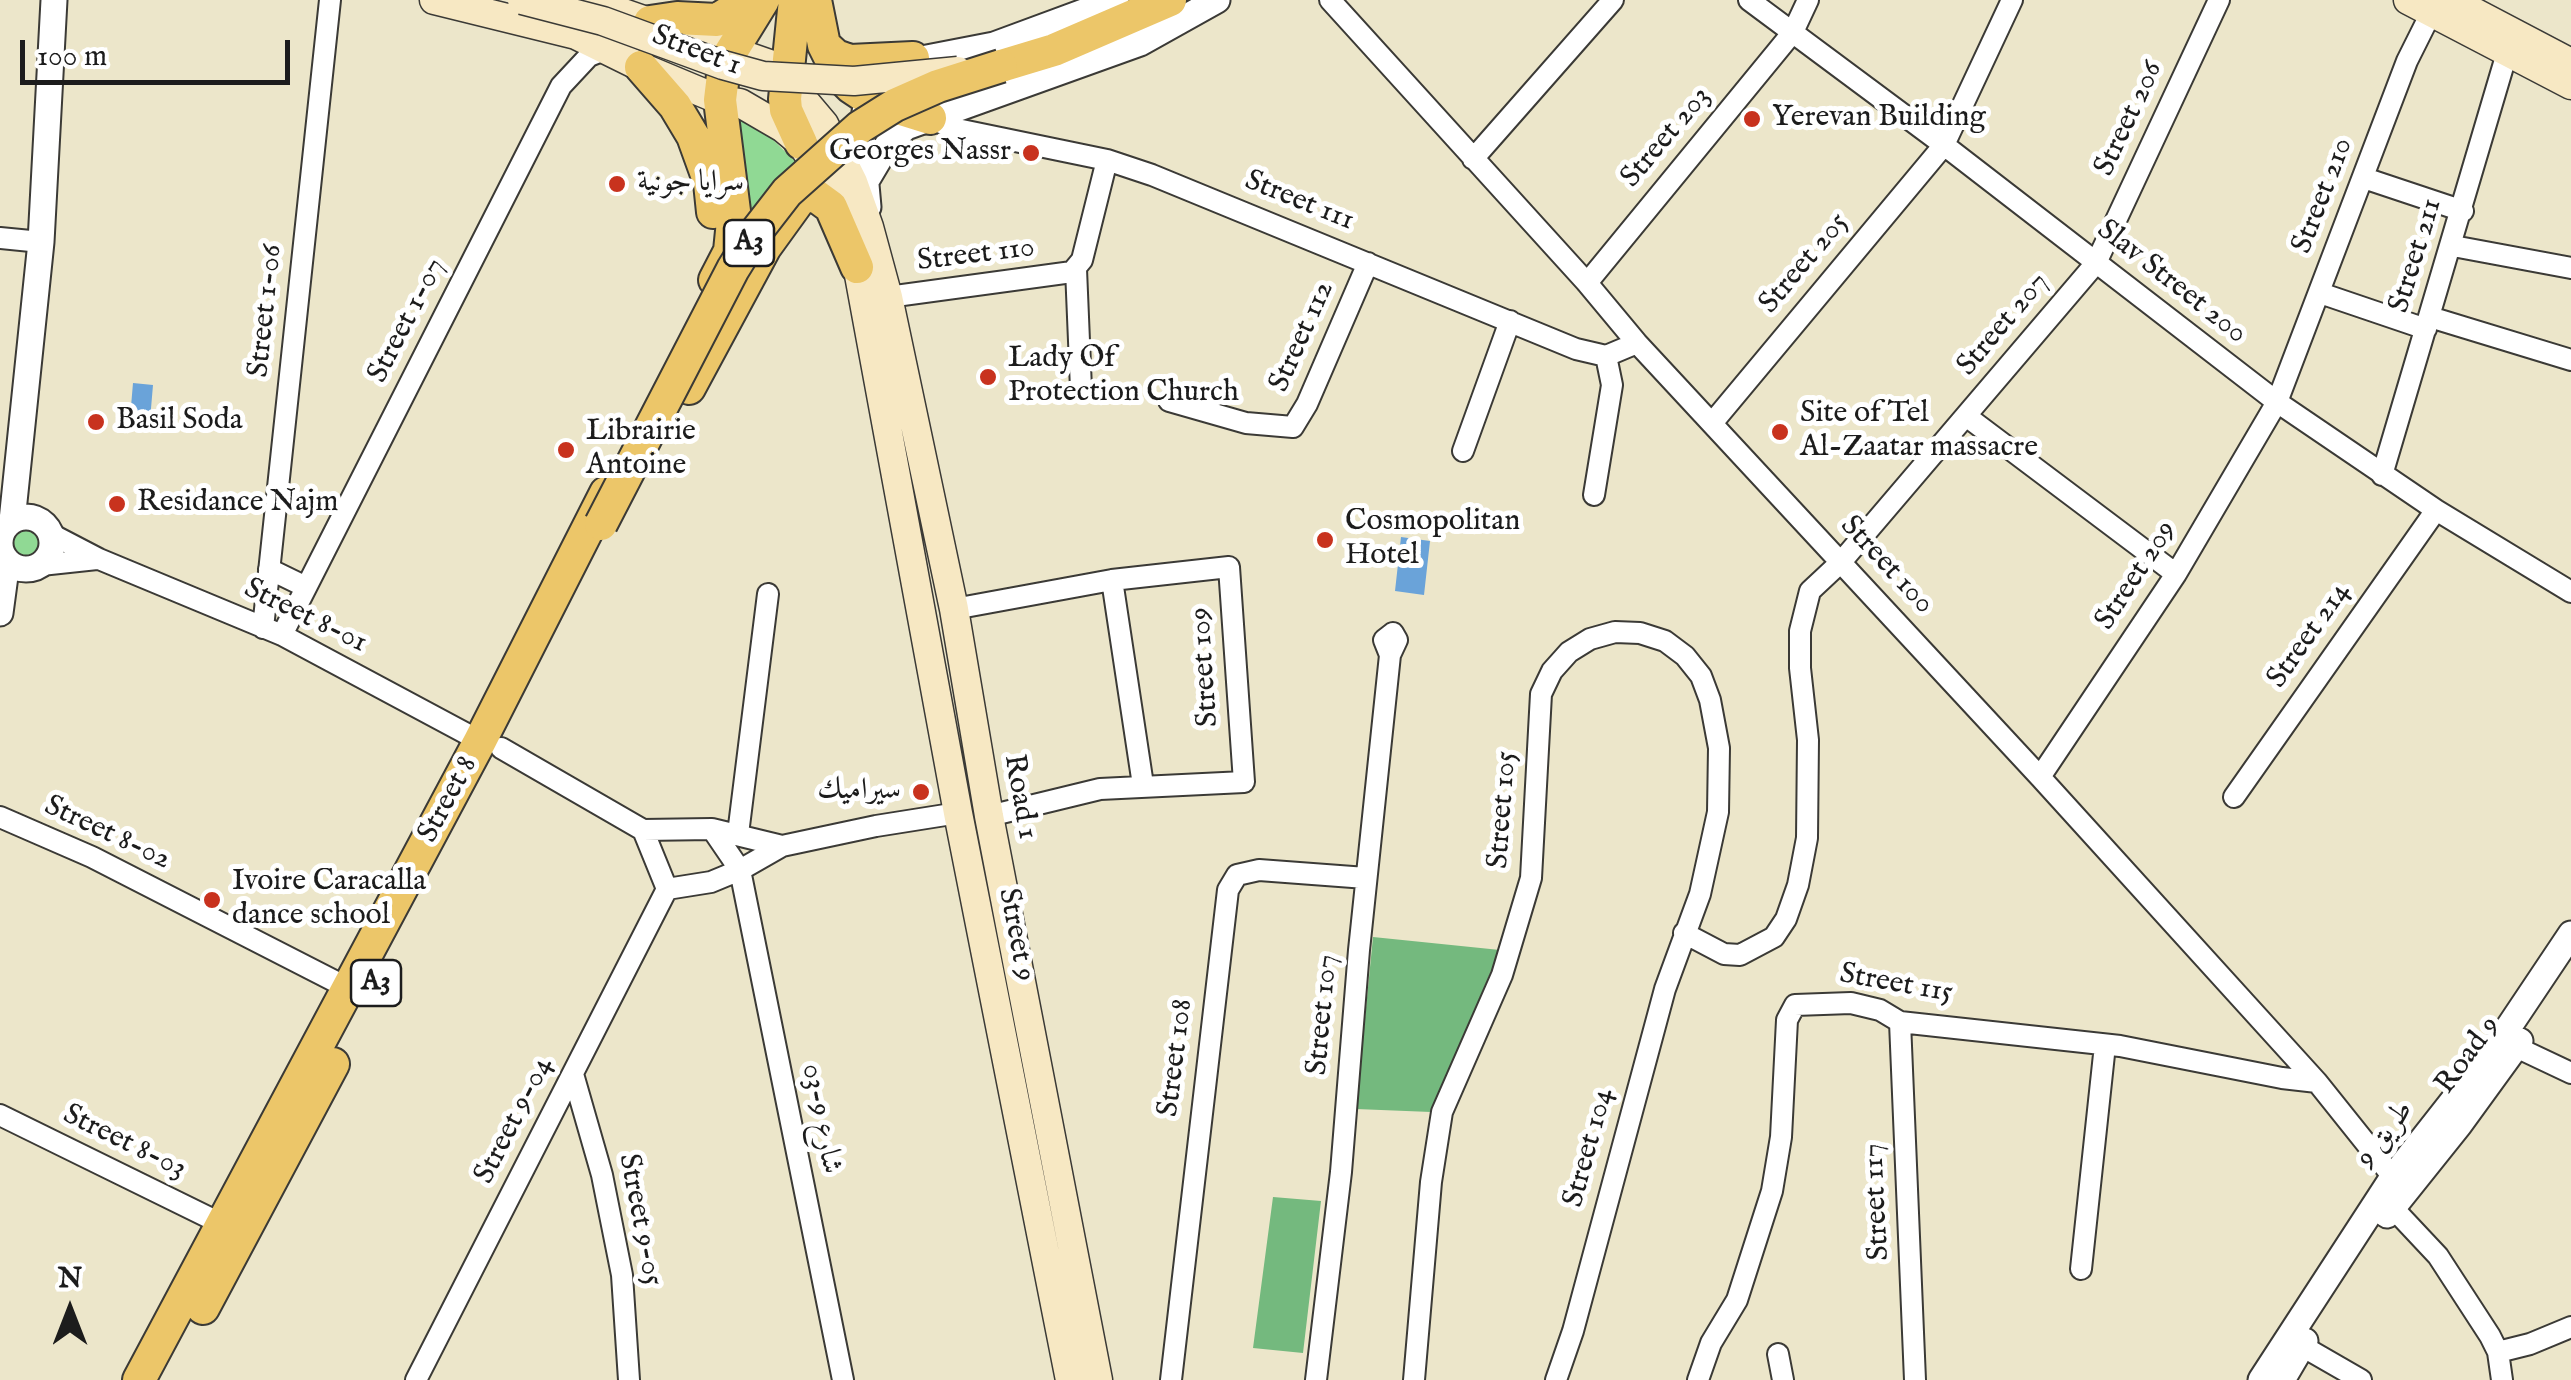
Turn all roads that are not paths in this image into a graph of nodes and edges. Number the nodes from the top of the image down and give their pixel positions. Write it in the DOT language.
graph roads {
  1 [pos="54,0"];
  2 [pos="330,0"];
  3 [pos="434,0"];
  4 [pos="522,0"];
  5 [pos="586,0"];
  6 [pos="750,0"];
  7 [pos="762,0"];
  8 [pos="796,0"];
  9 [pos="815,0"];
  10 [pos="1116,0"];
  11 [pos="1170,0"];
  12 [pos="1217,0"];
  13 [pos="1330,0"];
  14 [pos="1613,0"];
  15 [pos="1749,0"];
  16 [pos="1808,0"];
  17 [pos="2012,0"];
  18 [pos="2219,0"];
  19 [pos="2430,4"];
  20 [pos="650,22"];
  21 [pos="1793,32"];
  22 [pos="576,35"];
  23 [pos="824,45"];
  24 [pos="722,49"];
  25 [pos="604,50"];
  26 [pos="2507,53"];
  27 [pos="913,58"];
  28 [pos="2571,63"];
  29 [pos="1002,66"];
  30 [pos="641,68"];
  31 [pos="786,79"];
  32 [pos="2571,86"];
  33 [pos="868,99"];
  34 [pos="720,100"];
  35 [pos="930,118"];
  36 [pos="800,143"];
  37 [pos="1944,145"];
  38 [pos="1474,159"];
  39 [pos="1107,160"];
  40 [pos="2364,178"];
  41 [pos="866,181"];
  42 [pos="2463,211"];
  43 [pos="869,227"];
  44 [pos="0,238"];
  45 [pos="40,242"];
  46 [pos="2453,246"];
  47 [pos="765,247"];
  48 [pos="728,254"];
  49 [pos="1368,264"];
  50 [pos="2096,264"];
  51 [pos="857,267"];
  52 [pos="2571,268"];
  53 [pos="1076,269"];
  54 [pos="1586,283"];
  55 [pos="2320,293"];
  56 [pos="888,298"];
  57 [pos="1510,321"];
  58 [pos="2428,323"];
  59 [pos="1636,343"];
  60 [pos="1606,356"];
  61 [pos="2571,360"];
  62 [pos="1081,389"];
  63 [pos="1169,401"];
  64 [pos="2277,402"];
  65 [pos="1966,416"];
  66 [pos="1713,422"];
  67 [pos="1463,451"];
  68 [pos="18,460"];
  69 [pos="2382,475"];
  70 [pos="1594,494"];
  71 [pos="2436,510"];
  72 [pos="12,520"];
  73 [pos="49,530"];
  74 [pos="99,558"];
  75 [pos="1841,562"];
  76 [pos="25,565"];
  77 [pos="269,569"];
  78 [pos="2176,574"];
  79 [pos="1112,580"];
  80 [pos="584,583"];
  81 [pos="306,587"];
  82 [pos="2571,592"];
  83 [pos="768,594"];
  84 [pos="954,609"];
  85 [pos="1,610"];
  86 [pos="272,631"];
  87 [pos="1390,655"];
  88 [pos="490,745"];
  89 [pos="2040,777"];
  90 [pos="1144,785"];
  91 [pos="2234,797"];
  92 [pos="958,814"];
  93 [pos="989,816"];
  94 [pos="0,817"];
  95 [pos="712,828"];
  96 [pos="643,830"];
  97 [pos="738,834"];
  98 [pos="782,846"];
  99 [pos="740,870"];
  100 [pos="1366,878"];
  101 [pos="667,889"];
  102 [pos="1684,932"];
  103 [pos="2571,934"];
  104 [pos="2571,965"];
  105 [pos="348,988"];
  106 [pos="1900,1022"];
  107 [pos="2105,1045"];
  108 [pos="2516,1047"];
  109 [pos="2571,1073"];
  110 [pos="572,1074"];
  111 [pos="2317,1082"];
  112 [pos="0,1116"];
  113 [pos="2394,1177"];
  114 [pos="2392,1208"];
  115 [pos="222,1224"];
  116 [pos="2081,1269"];
  117 [pos="2571,1327"];
  118 [pos="2302,1346"];
  119 [pos="2498,1352"];
  120 [pos="1778,1354"];
  121 [pos="139,1380"];
  122 [pos="164,1380"];
  123 [pos="416,1380"];
  124 [pos="629,1380"];
  125 [pos="843,1380"];
  126 [pos="1070,1380"];
  127 [pos="1098,1380"];
  128 [pos="1171,1380"];
  129 [pos="1316,1380"];
  130 [pos="1414,1380"];
  131 [pos="1556,1380"];
  132 [pos="1698,1380"];
  133 [pos="1783,1380"];
  134 [pos="1915,1380"];
  135 [pos="2261,1380"];
  136 [pos="2282,1380"];
  137 [pos="2361,1380"];
  138 [pos="2502,1380"];
  1 -- 45 [label="street"];
  2 -- 77 [label="street, Street 1-06"];
  3 -- 22 [label="main road, Street 1"];
  4 -- 29 [label="main road, bridge"];
  5 -- 20 [label="main road, Street 1"];
  6 -- 20 [label="highway"];
  7 -- 24 [label="highway, A3"];
  8 -- 31 [label="highway"];
  9 -- 23 [label="highway"];
  10 -- 27 [label="street"];
  11 -- 29 [label="highway, A3"];
  12 -- 35 [label="street"];
  13 -- 38 [label="street, Street 100"];
  14 -- 38 [label="street"];
  15 -- 21 [label="street, Slav Street 200"];
  16 -- 21 [label="street, Street 203"];
  17 -- 37 [label="street, Street 205"];
  18 -- 50 [label="street, Street 206"];
  19 -- 26 [label="main road"];
  19 -- 28 [label="main road"];
  19 -- 40 [label="street, Street 210"];
  20 -- 24 [label="main road, Street 1"];
  21 -- 37 [label="street, Slav Street 200"];
  21 -- 54 [label="street, Street 203"];
  22 -- 24 [label="main road"];
  22 -- 25 [label="main road, Street 1"];
  23 -- 27 [label="highway"];
  23 -- 33 [label="highway"];
  24 -- 31 [label="main road, Street 1"];
  24 -- 34 [label="highway, A3"];
  25 -- 30 [label="main road, Street 1"];
  25 -- 81 [label="street, Street 1-07"];
  26 -- 32 [label="main road"];
  26 -- 42 [label="street, Street 211"];
  27 -- 33 [label="street"];
  29 -- 80 [label="highway, A3, bridge"];
  30 -- 34 [label="main road, Street 1"];
  30 -- 48 [label="highway"];
  31 -- 36 [label="highway"];
  31 -- 43 [label="main road, Road 1"];
  33 -- 35 [label="highway"];
  33 -- 41 [label="street"];
  34 -- 36 [label="main road, Street 1"];
  34 -- 48 [label="highway, Street 8 / A3"];
  35 -- 39 [label="street, Street 111"];
  35 -- 41 [label="street"];
  36 -- 51 [label="main road, Street 9"];
  37 -- 50 [label="street, Slav Street 200"];
  37 -- 66 [label="street, Street 205"];
  38 -- 54 [label="street, Street 100"];
  39 -- 49 [label="street, Street 111"];
  39 -- 53 [label="street, Street 110"];
  40 -- 42 [label="street"];
  40 -- 55 [label="street, Street 210"];
  41 -- 43 [label="street"];
  42 -- 46 [label="street, Street 211"];
  43 -- 56 [label="main road, Road 1"];
  44 -- 45 [label="street"];
  45 -- 68 [label="street"];
  46 -- 52 [label="street"];
  46 -- 58 [label="street, Street 211"];
  47 -- 48 [label="highway"];
  47 -- 51 [label="highway"];
  47 -- 80 [label="highway"];
  48 -- 88 [label="highway, Street 8 / A3"];
  49 -- 57 [label="street, Street 111"];
  49 -- 63 [label="street, Street 112"];
  50 -- 64 [label="street, Slav Street 200"];
  50 -- 65 [label="street, Street 207"];
  51 -- 92 [label="main road, Street 9"];
  53 -- 56 [label="street, Street 110"];
  53 -- 62 [label="street"];
  54 -- 59 [label="street, Street 100"];
  55 -- 58 [label="street"];
  55 -- 64 [label="street, Street 210"];
  56 -- 84 [label="main road, Road 1"];
  57 -- 60 [label="street, Street 111"];
  57 -- 67 [label="street"];
  58 -- 61 [label="street"];
  58 -- 69 [label="street, Street 211"];
  59 -- 60 [label="street"];
  59 -- 66 [label="street, Street 100"];
  60 -- 70 [label="street"];
  64 -- 69 [label="street, Slav Street 200"];
  64 -- 78 [label="street, Street 209"];
  65 -- 75 [label="street, Street 207"];
  65 -- 78 [label="street"];
  66 -- 75 [label="street, Street 100"];
  68 -- 72 [label="street"];
  68 -- 73 [label="street"];
  69 -- 71 [label="street, Slav Street 200"];
  71 -- 82 [label="street, Slav Street 200"];
  71 -- 91 [label="street, Street 214"];
  72 -- 73 [label="street"];
  72 -- 76 [label="street"];
  73 -- 74 [label="street, Street 8-01"];
  73 -- 76 [label="street"];
  74 -- 76 [label="street"];
  74 -- 86 [label="street, Street 8-01"];
  75 -- 89 [label="street, Street 100"];
  75 -- 102 [label="street, Street 207"];
  76 -- 85 [label="street"];
  77 -- 81 [label="street"];
  77 -- 86 [label="street, Street 1-06"];
  78 -- 89 [label="street, Street 209"];
  79 -- 84 [label="street, Street 109"];
  79 -- 90 [label="street"];
  79 -- 90 [label="street, Street 109"];
  80 -- 88 [label="highway, Street 8 / A3"];
  81 -- 86 [label="street, Street 1-07"];
  83 -- 97 [label="street"];
  84 -- 93 [label="main road, Road 1"];
  86 -- 88 [label="street, Street 8-01"];
  87 -- 100 [label="street, Street 107"];
  88 -- 96 [label="street, Street 8-01"];
  88 -- 105 [label="highway, Street 8 / A3"];
  88 -- 122 [label="highway, Street 8 / A3"];
  89 -- 111 [label="street, Street 100"];
  90 -- 93 [label="street, Street 109"];
  92 -- 98 [label="street"];
  92 -- 126 [label="main road, Street 9"];
  93 -- 127 [label="main road, Road 1"];
  94 -- 105 [label="street, Street 8-02"];
  95 -- 96 [label="street"];
  95 -- 97 [label="street"];
  95 -- 99 [label="street"];
  96 -- 101 [label="street"];
  97 -- 98 [label="street"];
  98 -- 99 [label="street"];
  99 -- 101 [label="street"];
  99 -- 125 [label="street, شارع 9-03"];
  100 -- 128 [label="street, Street 108"];
  100 -- 129 [label="street, Street 107"];
  101 -- 110 [label="street, Street 9-04"];
  102 -- 130 [label="street, Street 105"];
  102 -- 131 [label="street, Street 104"];
  103 -- 113 [label="street, 9 طريق"];
  104 -- 108 [label="street, Road 9"];
  105 -- 115 [label="highway, Street 8 / A3"];
  106 -- 107 [label="street, Street 115"];
  106 -- 132 [label="street, Street 115"];
  106 -- 134 [label="street, Street 117"];
  107 -- 111 [label="street, Street 115"];
  107 -- 116 [label="street"];
  108 -- 109 [label="street"];
  108 -- 114 [label="street, Road 9"];
  110 -- 123 [label="street, Street 9-04"];
  110 -- 124 [label="street, Street 9-05"];
  111 -- 113 [label="street, Street 100"];
  112 -- 115 [label="street, Street 8-03"];
  113 -- 135 [label="street, 9 طريق"];
  114 -- 118 [label="street, Road 9"];
  114 -- 119 [label="street"];
  115 -- 121 [label="highway, Street 8 / A3"];
  117 -- 119 [label="street"];
  118 -- 136 [label="street, Road 9"];
  118 -- 137 [label="street"];
  119 -- 138 [label="street"];
  120 -- 133 [label="street"];
}
